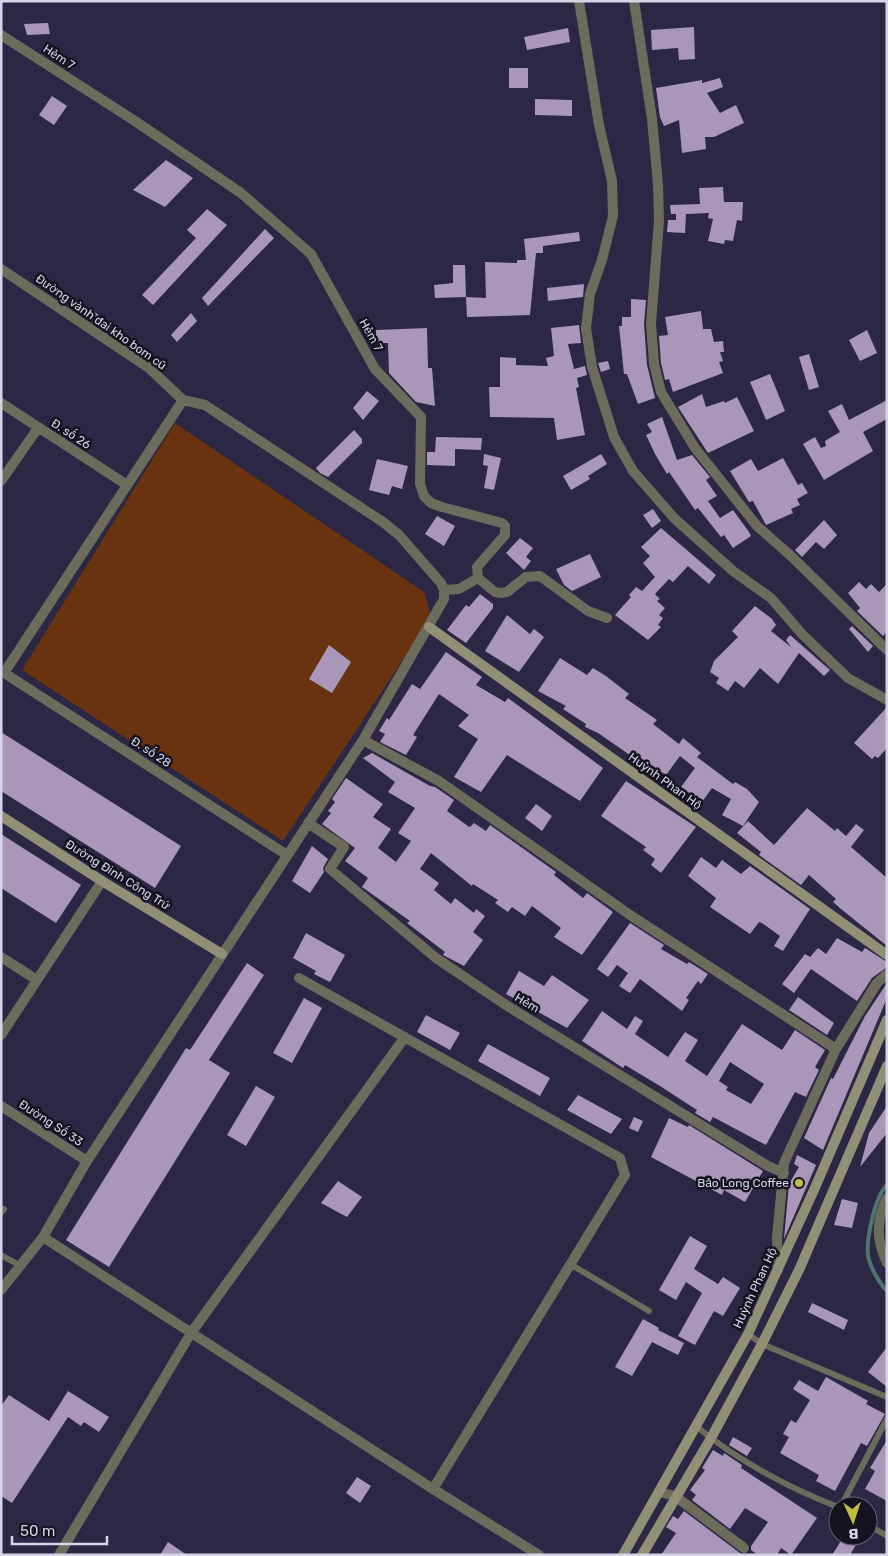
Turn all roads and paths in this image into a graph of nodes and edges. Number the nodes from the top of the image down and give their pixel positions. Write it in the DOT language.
graph roads {
  1 [pos="579,1"];
  2 [pos="634,1"];
  3 [pos="1,35"];
  4 [pos="3,272"];
  5 [pos="183,400"];
  6 [pos="1,403"];
  7 [pos="38,428"];
  8 [pos="1,481"];
  9 [pos="127,485"];
  10 [pos="478,578"];
  11 [pos="444,590"];
  12 [pos="607,618"];
  13 [pos="428,627"];
  14 [pos="887,650"];
  15 [pos="3,672"];
  16 [pos="887,700"];
  17 [pos="363,740"];
  18 [pos="1,816"];
  19 [pos="308,823"];
  20 [pos="287,854"];
  21 [pos="102,881"];
  22 [pos="222,954"];
  23 [pos="887,955"];
  24 [pos="1,957"];
  25 [pos="887,974"];
  26 [pos="299,978"];
  27 [pos="38,980"];
  28 [pos="887,1020"];
  29 [pos="1,1035"];
  30 [pos="405,1037"];
  31 [pos="836,1049"];
  32 [pos="887,1066"];
  33 [pos="1,1106"];
  34 [pos="87,1161"];
  35 [pos="784,1173"];
  36 [pos="887,1198"];
  37 [pos="1,1208"];
  38 [pos="1,1213"];
  39 [pos="43,1237"];
  40 [pos="1,1255"];
  41 [pos="887,1263"];
  42 [pos="570,1264"];
  43 [pos="19,1266"];
  44 [pos="778,1270"];
  45 [pos="1,1290"];
  46 [pos="649,1311"];
  47 [pos="191,1333"];
  48 [pos="748,1334"];
  49 [pos="762,1344"];
  50 [pos="887,1397"];
  51 [pos="887,1419"];
  52 [pos="697,1427"];
  53 [pos="711,1438"];
  54 [pos="433,1489"];
  55 [pos="659,1492"];
  56 [pos="676,1496"];
  57 [pos="845,1496"];
  58 [pos="828,1503"];
  59 [pos="744,1548"];
  60 [pos="59,1555"];
  61 [pos="539,1555"];
  62 [pos="623,1555"];
  63 [pos="642,1555"];
  1 -- 16 [label="street"];
  2 -- 14 [label="street"];
  3 -- 10 [label="street, Hẻm 7"];
  4 -- 5 [label="street, Đường vành đai kho bom cũ"];
  5 -- 9 [label="street"];
  5 -- 11 [label="street"];
  6 -- 7 [label="street, Đ. số 26"];
  7 -- 8 [label="street"];
  7 -- 9 [label="street, Đ. số 26"];
  9 -- 15 [label="street"];
  10 -- 11 [label="street"];
  10 -- 12 [label="street"];
  11 -- 13 [label="street"];
  13 -- 17 [label="street"];
  13 -- 23 [label="street, Huỳnh Phan Hộ"];
  15 -- 20 [label="street, Đ. số 28"];
  17 -- 19 [label="street"];
  17 -- 31 [label="street"];
  18 -- 21 [label="street, Đường Đinh Công Trứ"];
  19 -- 20 [label="street"];
  19 -- 35 [label="street, Hẻm"];
  20 -- 22 [label="street"];
  21 -- 22 [label="street, Đường Đinh Công Trứ"];
  21 -- 27 [label="street"];
  22 -- 34 [label="street"];
  24 -- 27 [label="street"];
  25 -- 31 [label="street"];
  26 -- 30 [label="street"];
  27 -- 29 [label="street"];
  28 -- 44 [label="street, Huỳnh Phan Hộ"];
  30 -- 42 [label="street"];
  30 -- 47 [label="street"];
  31 -- 35 [label="street"];
  32 -- 49 [label="street"];
  33 -- 34 [label="street, Đường Số 33"];
  34 -- 39 [label="street"];
  35 -- 44 [label="street"];
  36 -- 41 [label="street"];
  37 -- 38 [label="lane"];
  39 -- 43 [label="street"];
  39 -- 47 [label="street"];
  40 -- 43 [label="lane"];
  42 -- 46 [label="lane"];
  42 -- 54 [label="street"];
  43 -- 45 [label="street"];
  44 -- 48 [label="street, Huỳnh Phan Hộ"];
  47 -- 54 [label="street"];
  47 -- 60 [label="street"];
  48 -- 49 [label="lane"];
  48 -- 52 [label="street, Huỳnh Phan Hộ"];
  49 -- 50 [label="lane"];
  49 -- 53 [label="street"];
  51 -- 57 [label="lane"];
  52 -- 53 [label="lane"];
  52 -- 55 [label="street, Huỳnh Phan Hộ"];
  53 -- 56 [label="street"];
  53 -- 58 [label="lane"];
  54 -- 61 [label="street"];
  55 -- 56 [label="street"];
  55 -- 62 [label="street, Huỳnh Phan Hộ"];
  56 -- 59 [label="street"];
  56 -- 63 [label="street"];
}
